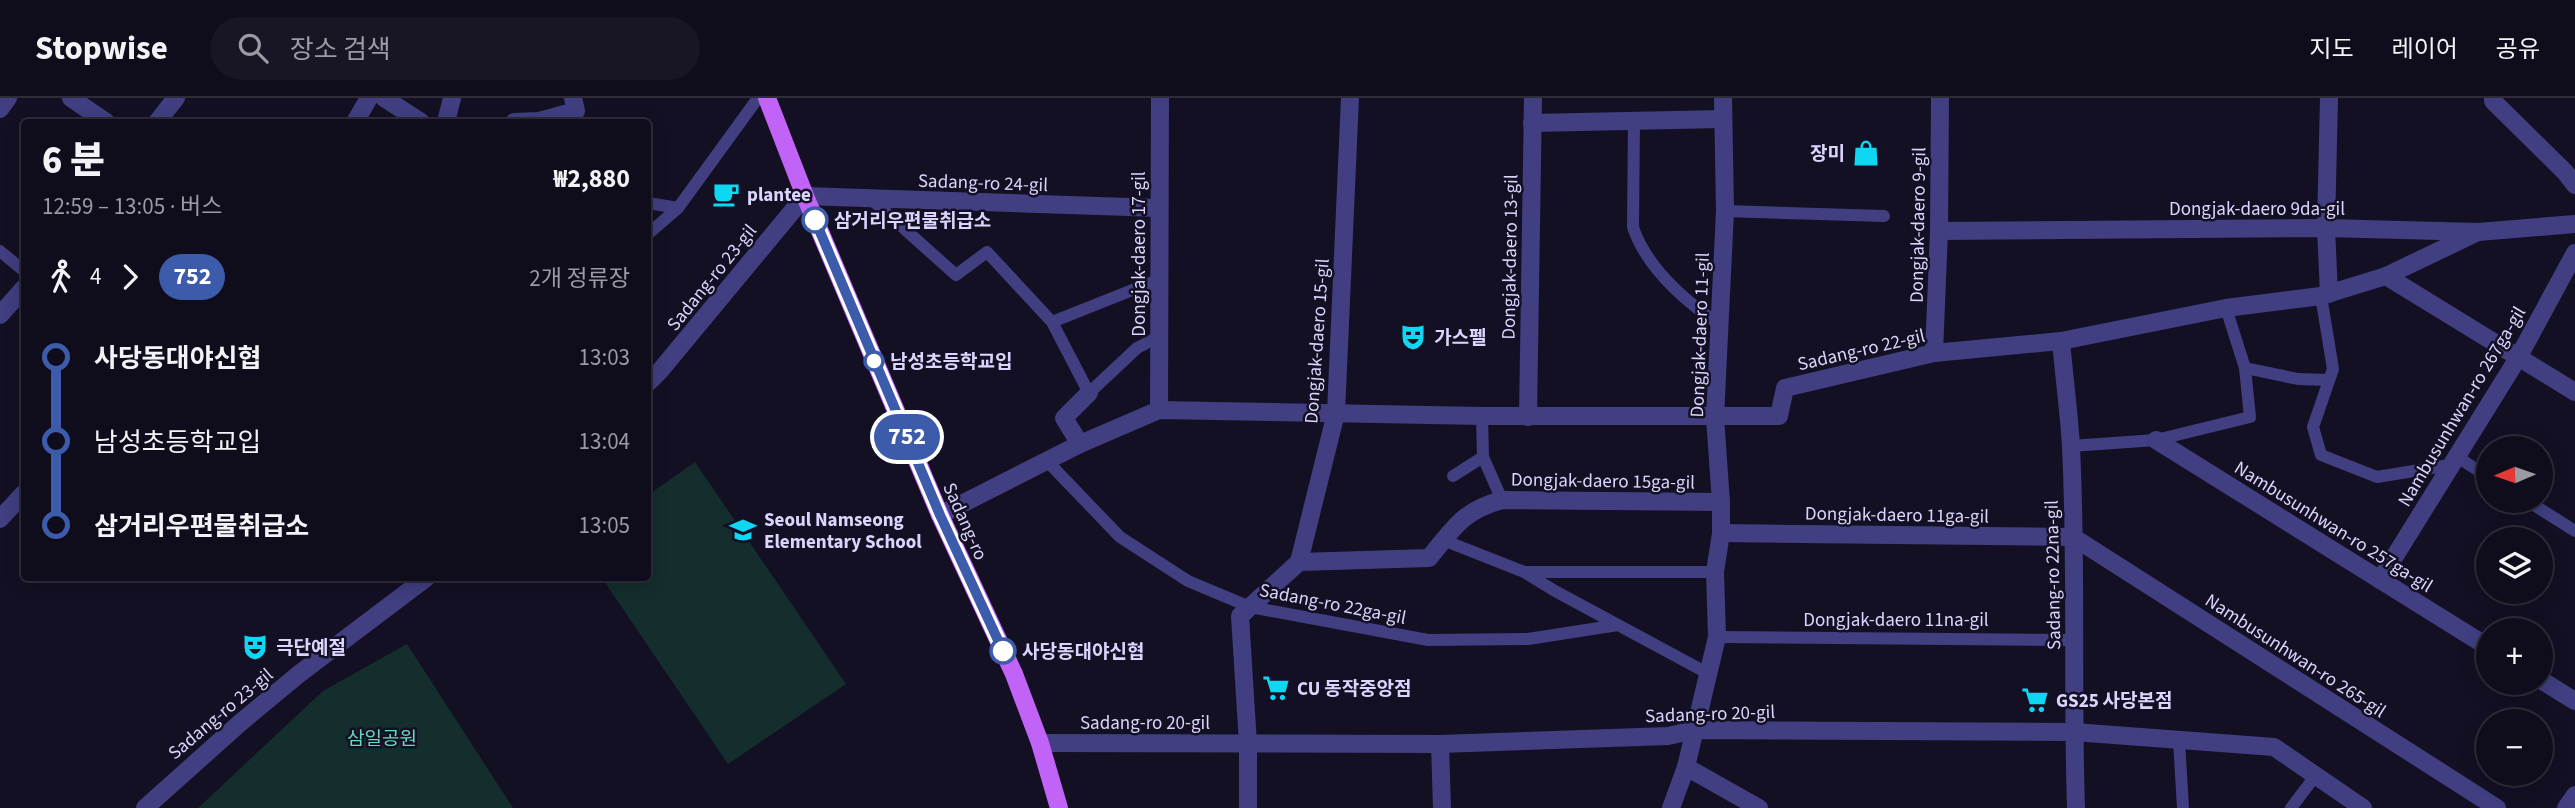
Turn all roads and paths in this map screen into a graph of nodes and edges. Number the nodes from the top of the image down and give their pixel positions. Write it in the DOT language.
graph roads {
  1 [pos="8,98"];
  2 [pos="71,98"];
  3 [pos="176,98"];
  4 [pos="369,98"];
  5 [pos="384,98"];
  6 [pos="452,98"];
  7 [pos="573,98"];
  8 [pos="758,98"];
  9 [pos="766,98"];
  10 [pos="1160,98"];
  11 [pos="1350,98"];
  12 [pos="1533,98"];
  13 [pos="1723,98"];
  14 [pos="1940,98"];
  15 [pos="2329,98"];
  16 [pos="2493,98"];
  17 [pos="0,109"];
  18 [pos="102,119"];
  19 [pos="159,119"];
  20 [pos="357,119"];
  21 [pos="416,119"];
  22 [pos="447,119"];
  23 [pos="546,119"];
  24 [pos="1722,119"];
  25 [pos="1634,121"];
  26 [pos="1532,123"];
  27 [pos="2575,185"];
  28 [pos="804,196"];
  29 [pos="871,199"];
  30 [pos="651,203"];
  31 [pos="678,208"];
  32 [pos="1159,208"];
  33 [pos="1725,211"];
  34 [pos="1884,215"];
  35 [pos="2575,224"];
  36 [pos="2326,228"];
  37 [pos="651,231"];
  38 [pos="1939,231"];
  39 [pos="2477,232"];
  40 [pos="0,251"];
  41 [pos="2574,257"];
  42 [pos="21,268"];
  43 [pos="2386,276"];
  44 [pos="1160,279"];
  45 [pos="21,291"];
  46 [pos="2325,295"];
  47 [pos="2227,308"];
  48 [pos="0,315"];
  49 [pos="1052,322"];
  50 [pos="1720,325"];
  51 [pos="1158,337"];
  52 [pos="2061,341"];
  53 [pos="1934,352"];
  54 [pos="2518,358"];
  55 [pos="2245,368"];
  56 [pos="651,372"];
  57 [pos="2329,380"];
  58 [pos="2575,392"];
  59 [pos="1089,393"];
  60 [pos="1159,411"];
  61 [pos="1336,413"];
  62 [pos="1482,416"];
  63 [pos="1528,417"];
  64 [pos="1715,418"];
  65 [pos="2157,440"];
  66 [pos="1080,444"];
  67 [pos="2071,446"];
  68 [pos="1483,457"];
  69 [pos="1047,461"];
  70 [pos="2453,461"];
  71 [pos="2476,472"];
  72 [pos="1453,476"];
  73 [pos="21,496"];
  74 [pos="1502,500"];
  75 [pos="1721,502"];
  76 [pos="2547,513"];
  77 [pos="940,515"];
  78 [pos="0,519"];
  79 [pos="2575,531"];
  80 [pos="1721,533"];
  81 [pos="2073,537"];
  82 [pos="1443,540"];
  83 [pos="1298,562"];
  84 [pos="1524,572"];
  85 [pos="1715,572"];
  86 [pos="2380,580"];
  87 [pos="422,581"];
  88 [pos="1250,607"];
  89 [pos="1618,625"];
  90 [pos="1717,637"];
  91 [pos="2075,640"];
  92 [pos="2476,640"];
  93 [pos="1709,674"];
  94 [pos="2553,687"];
  95 [pos="2575,701"];
  96 [pos="1695,730"];
  97 [pos="2074,732"];
  98 [pos="2179,741"];
  99 [pos="1040,743"];
  100 [pos="1248,744"];
  101 [pos="1440,744"];
  102 [pos="1686,767"];
  103 [pos="2316,775"];
  104 [pos="2575,795"];
  105 [pos="145,808"];
  106 [pos="1059,808"];
  107 [pos="1248,808"];
  108 [pos="1442,808"];
  109 [pos="1671,808"];
  110 [pos="1759,808"];
  111 [pos="2076,808"];
  112 [pos="2183,808"];
  113 [pos="2291,808"];
  114 [pos="2363,808"];
  115 [pos="2497,808"];
  116 [pos="2566,808"];
  1 -- 17 [label="street"];
  2 -- 18 [label="street"];
  3 -- 19 [label="street"];
  4 -- 20 [label="street"];
  5 -- 21 [label="street"];
  6 -- 22 [label="street"];
  7 -- 23 [label="street"];
  8 -- 31 [label="lane"];
  9 -- 28 [label="main road, Sadang-ro"];
  10 -- 32 [label="street, Dongjak-daero 17-gil"];
  11 -- 61 [label="street, Dongjak-daero 15-gil"];
  12 -- 26 [label="street, Dongjak-daero 13-gil"];
  13 -- 24 [label="street, Dongjak-daero 11-gil"];
  14 -- 38 [label="street, Dongjak-daero 9-gil"];
  15 -- 36 [label="street"];
  16 -- 27 [label="street"];
  24 -- 25 [label="street"];
  24 -- 33 [label="street, Dongjak-daero 11-gil"];
  25 -- 26 [label="street"];
  25 -- 50 [label="lane"];
  26 -- 63 [label="street, Dongjak-daero 13-gil"];
  28 -- 29 [label="street, Sadang-ro 24-gil"];
  28 -- 56 [label="street, Sadang-ro 23-gil"];
  28 -- 77 [label="main road, Sadang-ro"];
  29 -- 32 [label="street, Sadang-ro 24-gil"];
  29 -- 49 [label="lane"];
  30 -- 31 [label="lane"];
  31 -- 37 [label="lane"];
  32 -- 44 [label="street, Dongjak-daero 17-gil"];
  33 -- 34 [label="lane, Dongjak-daero 9-gil"];
  33 -- 50 [label="street, Dongjak-daero 11-gil"];
  35 -- 39 [label="street, Dongjak-daero 9da-gil"];
  36 -- 38 [label="street, Dongjak-daero 9da-gil"];
  36 -- 39 [label="street, Dongjak-daero 9da-gil"];
  36 -- 46 [label="street"];
  38 -- 53 [label="street, Dongjak-daero 9-gil"];
  39 -- 43 [label="street, Sadang-ro 22-gil"];
  40 -- 42 [label="lane"];
  41 -- 54 [label="street, Nambusunhwan-ro 267ga-gil"];
  43 -- 46 [label="street, Sadang-ro 22-gil"];
  43 -- 54 [label="street"];
  44 -- 49 [label="lane"];
  44 -- 51 [label="street, Dongjak-daero 17-gil"];
  45 -- 48 [label="street"];
  46 -- 47 [label="street, Sadang-ro 22-gil"];
  46 -- 57 [label="lane"];
  47 -- 52 [label="street, Sadang-ro 22-gil"];
  47 -- 55 [label="lane"];
  49 -- 59 [label="lane"];
  50 -- 64 [label="street, Dongjak-daero 11-gil"];
  51 -- 59 [label="lane"];
  51 -- 60 [label="street, Dongjak-daero 17-gil"];
  52 -- 53 [label="street, Sadang-ro 22-gil"];
  52 -- 67 [label="street, Sadang-ro 22na-gil"];
  53 -- 64 [label="street, Sadang-ro 22-gil"];
  54 -- 58 [label="street"];
  54 -- 70 [label="street, Nambusunhwan-ro 267ga-gil"];
  55 -- 57 [label="lane"];
  55 -- 65 [label="lane"];
  57 -- 70 [label="lane"];
  59 -- 66 [label="street"];
  60 -- 61 [label="street, Sadang-ro 22-gil"];
  60 -- 66 [label="street, Sadang-ro 22-gil"];
  61 -- 62 [label="street, Sadang-ro 22-gil"];
  61 -- 83 [label="street, Dongjak-daero 15-gil"];
  62 -- 63 [label="street, Sadang-ro 22-gil"];
  62 -- 68 [label="lane"];
  63 -- 64 [label="street, Sadang-ro 22-gil"];
  64 -- 75 [label="street, Dongjak-daero 11-gil"];
  65 -- 67 [label="lane"];
  65 -- 86 [label="street, Nambusunhwan-ro 257ga-gil"];
  66 -- 69 [label="street, Sadang-ro 22-gil"];
  67 -- 81 [label="street, Sadang-ro 22na-gil"];
  68 -- 72 [label="lane"];
  68 -- 74 [label="lane"];
  69 -- 77 [label="street, Sadang-ro 22-gil"];
  69 -- 88 [label="lane, Sadang-ro 22ga-gil"];
  70 -- 71 [label="lane"];
  70 -- 86 [label="street, Nambusunhwan-ro 267ga-gil"];
  73 -- 78 [label="street"];
  74 -- 75 [label="street, Dongjak-daero 15ga-gil"];
  74 -- 82 [label="street, Dongjak-daero 15ga-gil"];
  75 -- 80 [label="street, Dongjak-daero 11-gil"];
  76 -- 79 [label="lane"];
  77 -- 99 [label="main road, Sadang-ro"];
  80 -- 81 [label="street, Dongjak-daero 11ga-gil"];
  80 -- 85 [label="street, Dongjak-daero 11-gil"];
  81 -- 91 [label="street, Sadang-ro 22na-gil"];
  81 -- 115 [label="street, Nambusunhwan-ro 265-gil"];
  82 -- 83 [label="street, Dongjak-daero 15ga-gil"];
  82 -- 84 [label="lane"];
  83 -- 88 [label="street"];
  84 -- 85 [label="lane"];
  84 -- 89 [label="lane"];
  85 -- 90 [label="street, Dongjak-daero 11-gil"];
  86 -- 92 [label="street, Nambusunhwan-ro 257ga-gil"];
  87 -- 105 [label="street, Sadang-ro 23-gil"];
  88 -- 89 [label="lane, Sadang-ro 22ga-gil"];
  88 -- 100 [label="street"];
  89 -- 93 [label="lane"];
  90 -- 91 [label="lane, Dongjak-daero 11na-gil"];
  90 -- 93 [label="street, Dongjak-daero 11-gil"];
  91 -- 97 [label="street, Sadang-ro 22na-gil"];
  93 -- 96 [label="street, Dongjak-daero 11-gil"];
  94 -- 95 [label="street"];
  96 -- 97 [label="street, Sadang-ro 20-gil"];
  96 -- 101 [label="street, Sadang-ro 20-gil"];
  96 -- 102 [label="street, Dongjak-daero 11-gil"];
  97 -- 98 [label="street, Sadang-ro 20-gil"];
  97 -- 111 [label="street, Sadang-ro 22na-gil"];
  98 -- 103 [label="street, Sadang-ro 20-gil"];
  98 -- 112 [label="lane"];
  99 -- 100 [label="street, Sadang-ro 20-gil"];
  99 -- 106 [label="main road, Sadang-ro"];
  100 -- 101 [label="street, Sadang-ro 20-gil"];
  100 -- 107 [label="street"];
  101 -- 108 [label="street"];
  102 -- 109 [label="street, Dongjak-daero 11-gil"];
  102 -- 110 [label="street"];
  103 -- 113 [label="lane"];
  103 -- 114 [label="street, Sadang-ro 20-gil"];
  104 -- 116 [label="street"];
}
